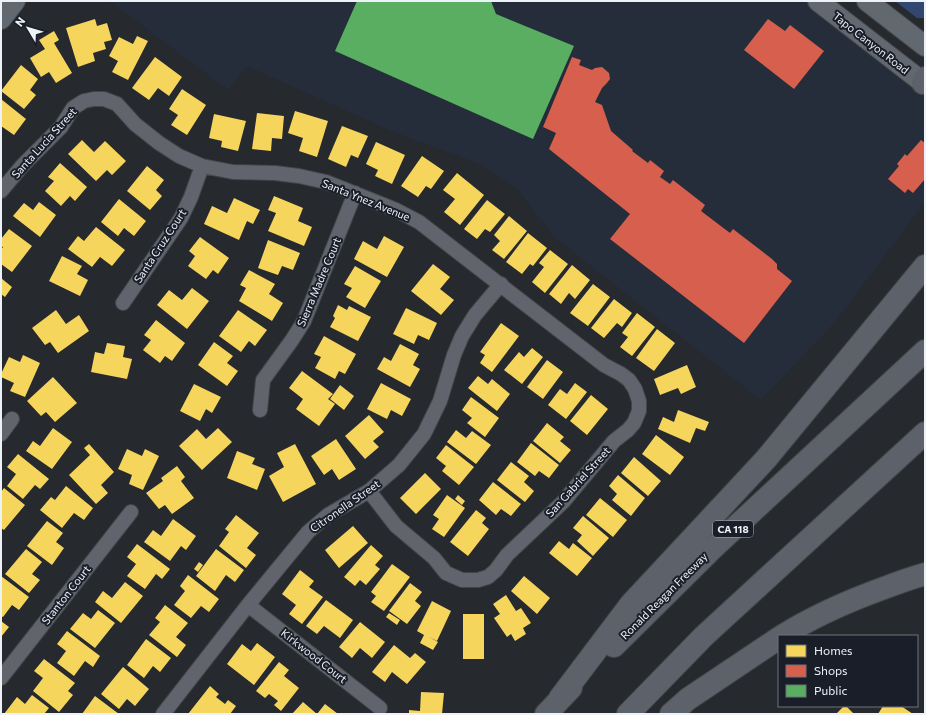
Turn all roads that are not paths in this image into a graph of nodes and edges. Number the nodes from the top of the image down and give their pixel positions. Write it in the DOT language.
graph roads {
  1 [pos="16,1"];
  2 [pos="818,1"];
  3 [pos="867,1"];
  4 [pos="1,19"];
  5 [pos="925,46"];
  6 [pos="925,82"];
  7 [pos="90,99"];
  8 [pos="202,166"];
  9 [pos="1,191"];
  10 [pos="355,193"];
  11 [pos="925,266"];
  12 [pos="501,284"];
  13 [pos="123,303"];
  14 [pos="925,351"];
  15 [pos="595,358"];
  16 [pos="260,410"];
  17 [pos="12,420"];
  18 [pos="925,433"];
  19 [pos="1,434"];
  20 [pos="370,491"];
  21 [pos="131,512"];
  22 [pos="925,574"];
  23 [pos="248,605"];
  24 [pos="784,635"];
  25 [pos="778,639"];
  26 [pos="1,678"];
  27 [pos="553,706"];
  28 [pos="380,708"];
  29 [pos="163,714"];
  30 [pos="628,714"];
  31 [pos="671,714"];
  1 -- 4 [label="main road"];
  2 -- 6 [label="main road, Tapo Canyon Road"];
  3 -- 5 [label="main road"];
  7 -- 8 [label="street, Santa Ynez Avenue"];
  7 -- 9 [label="street, Santa Lucia Street"];
  8 -- 10 [label="street, Santa Ynez Avenue"];
  8 -- 13 [label="street, Santa Cruz Court"];
  10 -- 12 [label="street, Santa Ynez Avenue"];
  10 -- 16 [label="street, Sierra Madre Court"];
  11 -- 27 [label="highway"];
  12 -- 15 [label="street, Santa Ynez Avenue"];
  12 -- 20 [label="street, Citronella Street"];
  14 -- 27 [label="highway, Ronald Reagan Freeway / CA 118"];
  15 -- 20 [label="street, San Gabriel Street"];
  17 -- 19 [label="street"];
  18 -- 30 [label="highway"];
  20 -- 23 [label="street, Citronella Street"];
  21 -- 26 [label="street, Stanton Court"];
  22 -- 24 [label="highway"];
  23 -- 28 [label="street, Kirkwood Court"];
  23 -- 29 [label="street, Citronella Street"];
  25 -- 31 [label="highway"];
}
